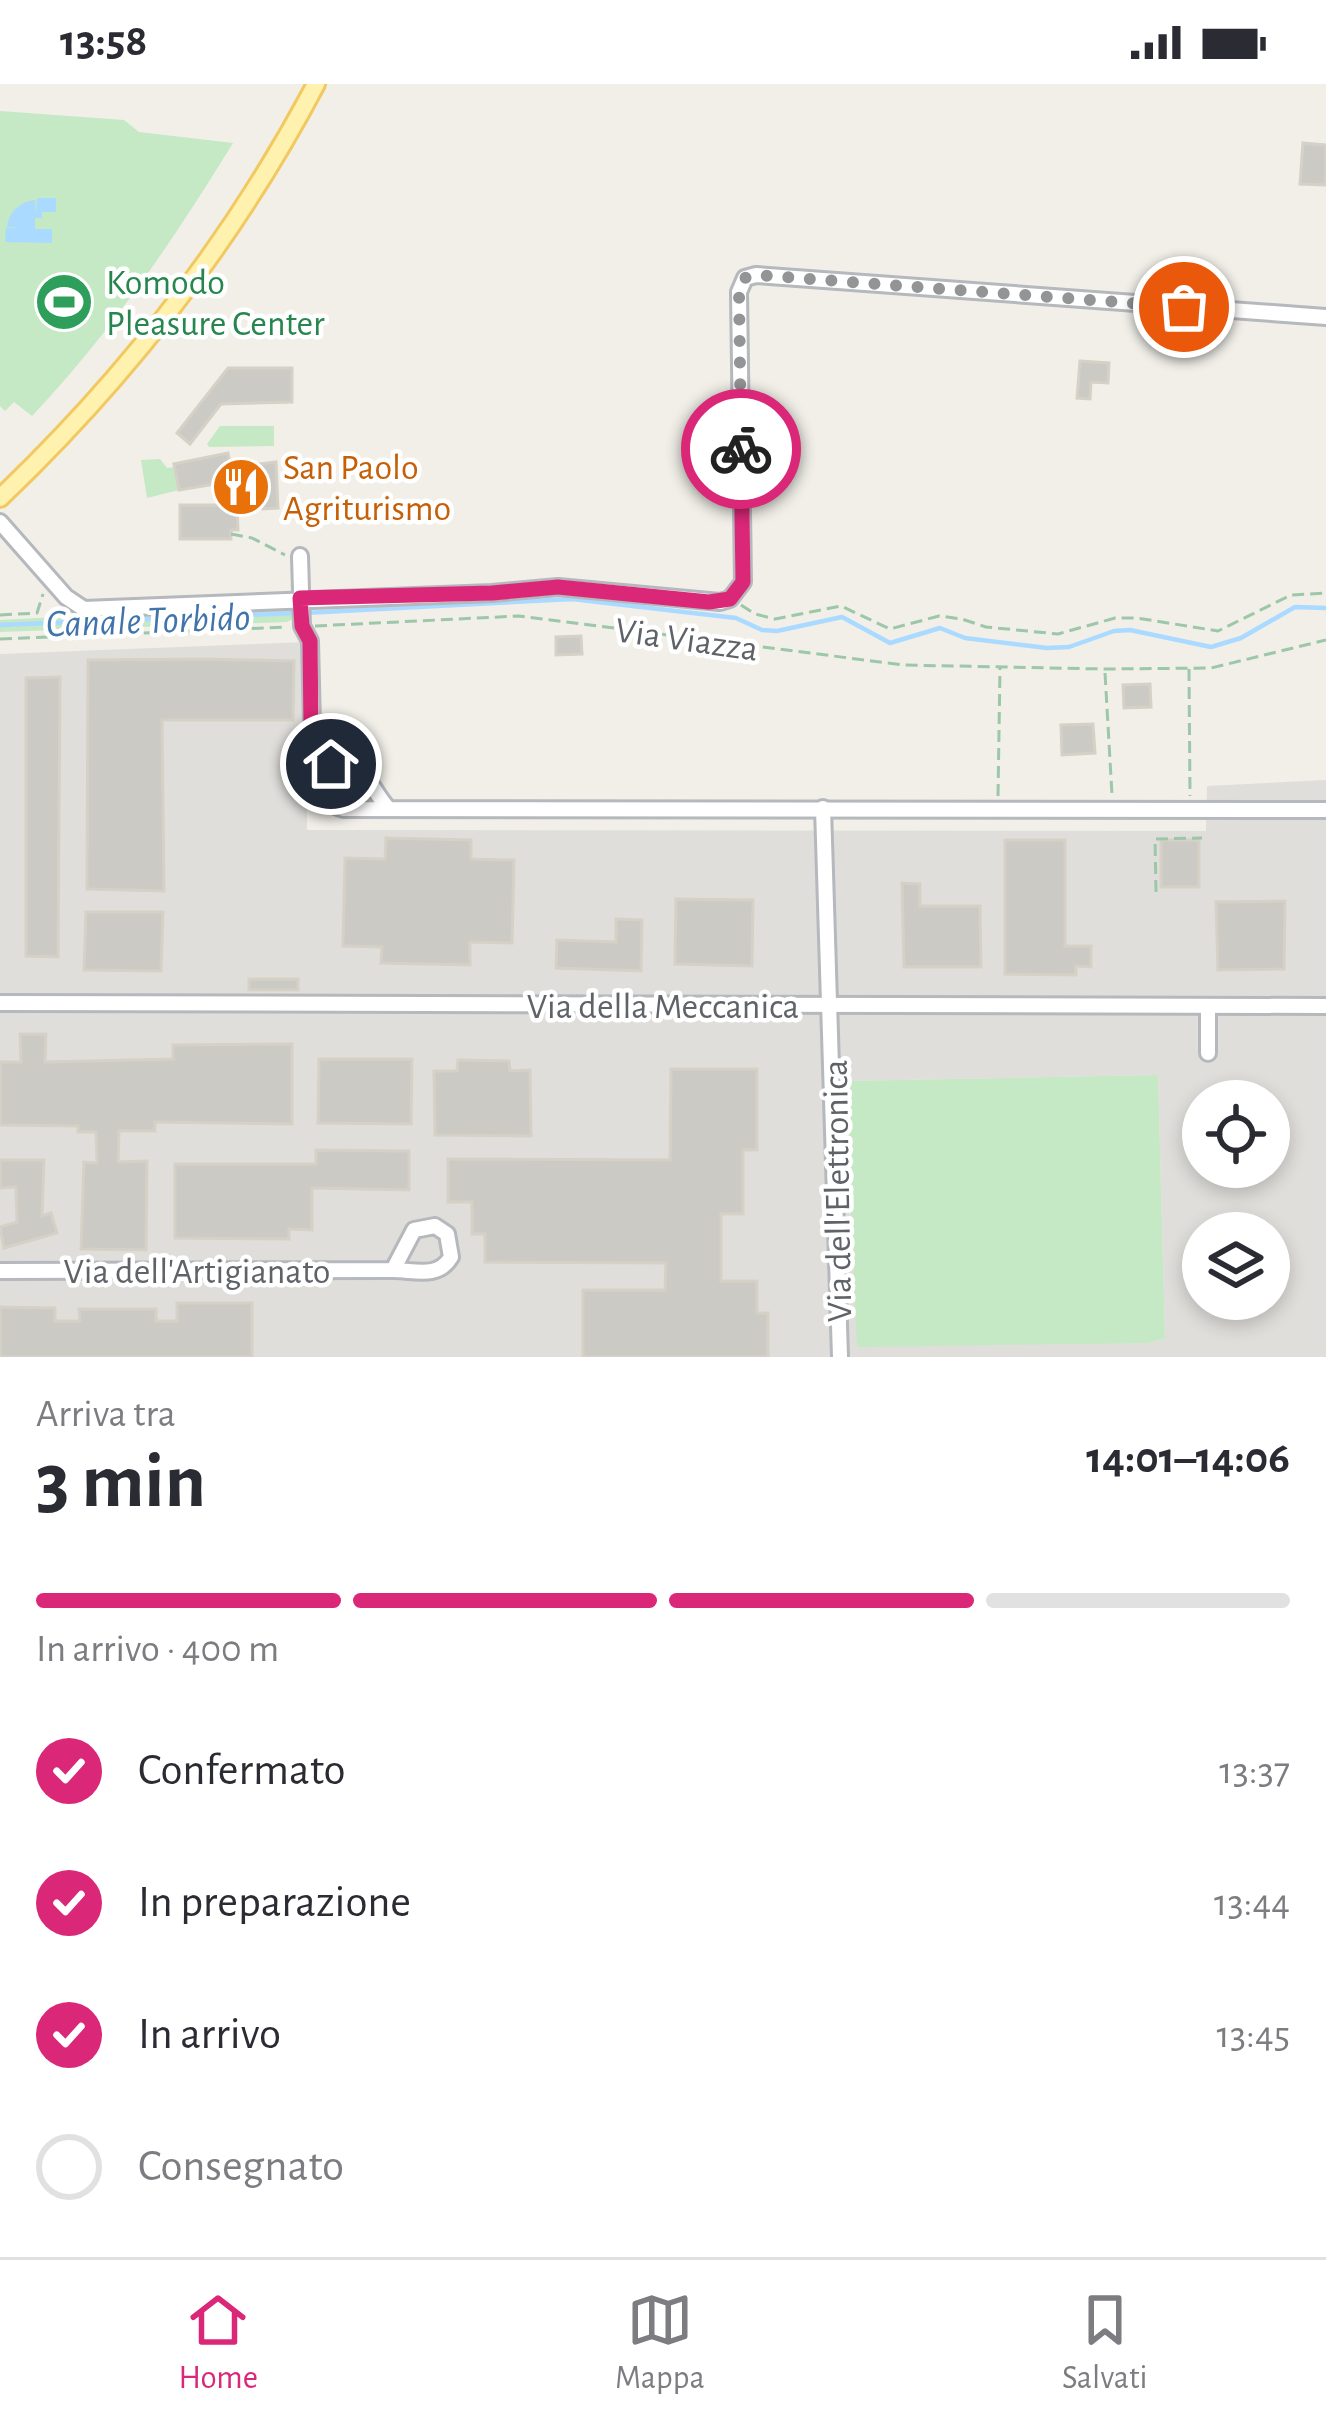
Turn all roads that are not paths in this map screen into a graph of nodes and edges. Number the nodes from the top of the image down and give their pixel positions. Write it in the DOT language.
graph roads {
  1 [pos="316,84"];
  2 [pos="1326,317"];
  3 [pos="0,498"];
  4 [pos="0,522"];
  5 [pos="297,558"];
  6 [pos="300,598"];
  7 [pos="331,764"];
  8 [pos="386,807"];
  9 [pos="823,808"];
  10 [pos="1326,810"];
  11 [pos="0,1004"];
  12 [pos="831,1005"];
  13 [pos="1208,1006"];
  14 [pos="1326,1006"];
  15 [pos="1208,1053"];
  16 [pos="393,1270"];
  17 [pos="0,1271"];
  18 [pos="839,1357"];
  1 -- 3 [label="main road"];
  2 -- 6 [label="street"];
  4 -- 6 [label="street"];
  5 -- 6 [label="street"];
  6 -- 7 [label="street"];
  7 -- 8 [label="street"];
  7 -- 8 [label="street"];
  8 -- 9 [label="street"];
  9 -- 10 [label="street"];
  9 -- 12 [label="street, Via dell'Elettronica"];
  11 -- 12 [label="street, Via della Meccanica"];
  12 -- 13 [label="street, Via della Meccanica"];
  12 -- 18 [label="street, Via dell'Elettronica"];
  13 -- 14 [label="street, Via della Meccanica"];
  13 -- 15 [label="street"];
  16 -- 16 [label="street, Via dell'Artigianato"];
  16 -- 17 [label="street, Via dell'Artigianato"];
}
